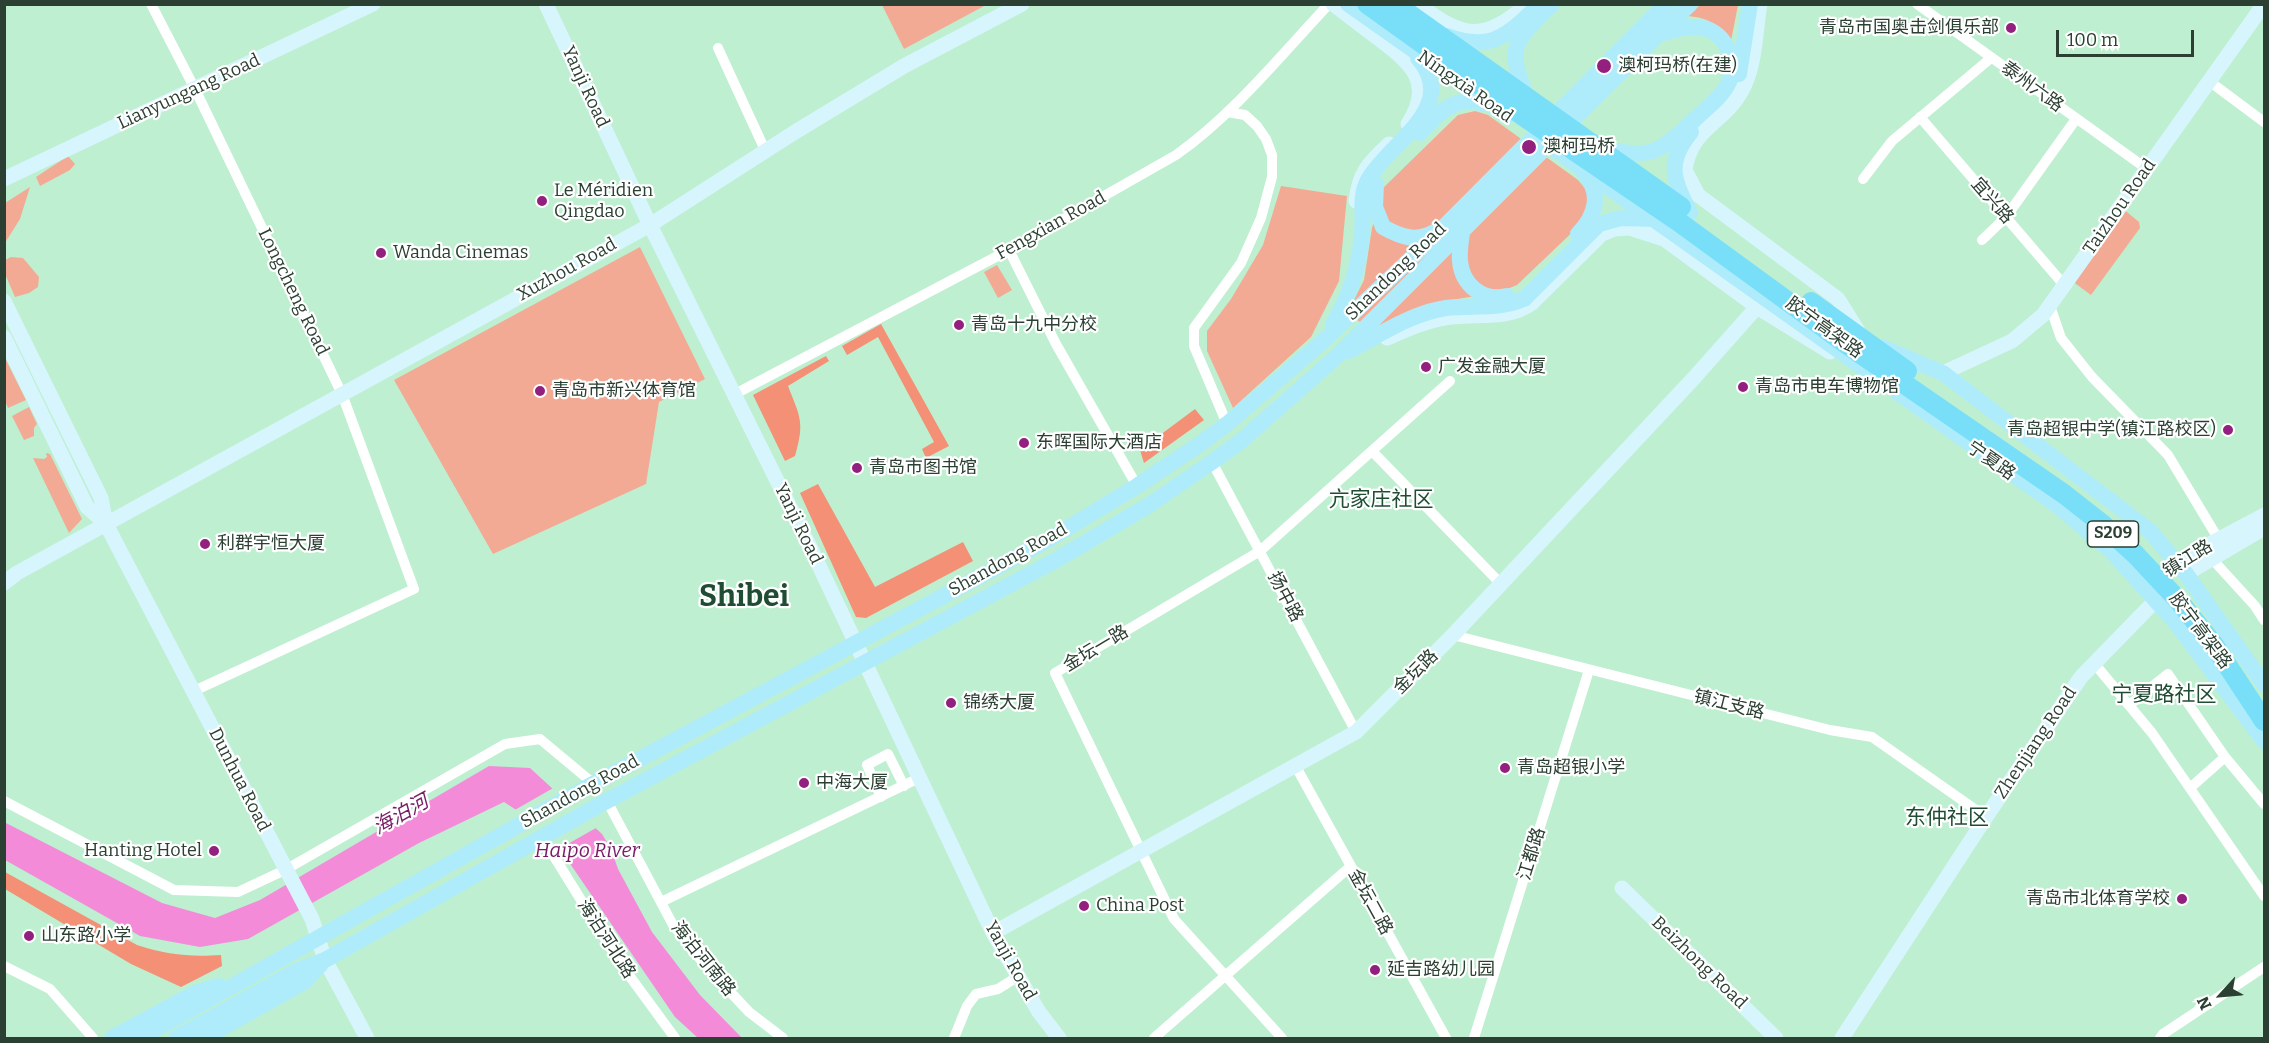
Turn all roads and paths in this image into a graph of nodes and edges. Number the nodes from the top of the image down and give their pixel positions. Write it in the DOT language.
graph roads {
  1 [pos="151,4"];
  2 [pos="546,4"];
  3 [pos="1022,4"];
  4 [pos="1331,4"];
  5 [pos="1348,4"];
  6 [pos="1367,4"];
  7 [pos="1395,4"];
  8 [pos="1419,4"];
  9 [pos="1527,4"];
  10 [pos="1539,4"];
  11 [pos="1552,4"];
  12 [pos="1666,4"];
  13 [pos="1690,4"];
  14 [pos="1749,4"];
  15 [pos="1760,4"];
  16 [pos="1917,4"];
  17 [pos="2264,4"];
  18 [pos="363,7"];
  19 [pos="1656,19"];
  20 [pos="1452,28"];
  21 [pos="1519,30"];
  22 [pos="1421,41"];
  23 [pos="718,48"];
  24 [pos="1991,58"];
  25 [pos="1412,69"];
  26 [pos="2209,81"];
  27 [pos="195,89"];
  28 [pos="1527,97"];
  29 [pos="1495,108"];
  30 [pos="1227,112"];
  31 [pos="1920,117"];
  32 [pos="2076,119"];
  33 [pos="2265,122"];
  34 [pos="1687,131"];
  35 [pos="1599,148"];
  36 [pos="765,150"];
  37 [pos="1578,165"];
  38 [pos="2147,170"];
  39 [pos="5,179"];
  40 [pos="1863,179"];
  41 [pos="1689,180"];
  42 [pos="2006,217"];
  43 [pos="1655,219"];
  44 [pos="1680,222"];
  45 [pos="650,225"];
  46 [pos="1445,226"];
  47 [pos="1640,230"];
  48 [pos="1462,232"];
  49 [pos="1982,240"];
  50 [pos="1009,250"];
  51 [pos="2064,285"];
  52 [pos="4,301"];
  53 [pos="2050,306"];
  54 [pos="1343,307"];
  55 [pos="1757,307"];
  56 [pos="4,337"];
  57 [pos="1862,338"];
  58 [pos="1320,343"];
  59 [pos="1335,358"];
  60 [pos="1850,360"];
  61 [pos="1943,373"];
  62 [pos="1450,381"];
  63 [pos="342,394"];
  64 [pos="735,394"];
  65 [pos="1227,424"];
  66 [pos="1372,451"];
  67 [pos="1212,462"];
  68 [pos="1137,486"];
  69 [pos="2265,515"];
  70 [pos="106,524"];
  71 [pos="2265,528"];
  72 [pos="2219,540"];
  73 [pos="1260,551"];
  74 [pos="2213,560"];
  75 [pos="2178,570"];
  76 [pos="4,583"];
  77 [pos="1501,584"];
  78 [pos="2153,592"];
  79 [pos="2265,620"];
  80 [pos="2133,623"];
  81 [pos="1453,635"];
  82 [pos="856,643"];
  83 [pos="865,663"];
  84 [pos="2094,663"];
  85 [pos="1589,670"];
  86 [pos="2265,684"];
  87 [pos="194,691"];
  88 [pos="2265,701"];
  89 [pos="2129,705"];
  90 [pos="2265,721"];
  91 [pos="1356,732"];
  92 [pos="2265,741"];
  93 [pos="2225,757"];
  94 [pos="1295,765"];
  95 [pos="919,778"];
  96 [pos="594,784"];
  97 [pos="904,786"];
  98 [pos="2190,788"];
  99 [pos="881,797"];
  100 [pos="4,801"];
  101 [pos="607,801"];
  102 [pos="2265,804"];
  103 [pos="1986,817"];
  104 [pos="542,837"];
  105 [pos="1140,852"];
  106 [pos="1350,866"];
  107 [pos="285,870"];
  108 [pos="1622,888"];
  109 [pos="2265,896"];
  110 [pos="661,902"];
  111 [pos="993,933"];
  112 [pos="318,940"];
  113 [pos="325,960"];
  114 [pos="4,966"];
  115 [pos="2265,967"];
  116 [pos="1225,975"];
  117 [pos="249,977"];
  118 [pos="1017,977"];
  119 [pos="93,1038"];
  120 [pos="112,1038"];
  121 [pos="140,1038"];
  122 [pos="176,1038"];
  123 [pos="204,1038"];
  124 [pos="367,1038"];
  125 [pos="675,1038"];
  126 [pos="783,1038"];
  127 [pos="954,1038"];
  128 [pos="1059,1038"];
  129 [pos="1154,1038"];
  130 [pos="1282,1038"];
  131 [pos="1446,1038"];
  132 [pos="1474,1038"];
  133 [pos="1776,1038"];
  134 [pos="1842,1038"];
  135 [pos="2160,1038"];
  1 -- 27 [label="street, Longcheng Road"];
  2 -- 45 [label="street, Yanji Road"];
  3 -- 36 [label="street, Xuzhou Road"];
  4 -- 25 [label="street"];
  4 -- 30 [label="street, Fengxian Road"];
  5 -- 22 [label="main road, Níngxià Road"];
  6 -- 22 [label="highway, 胶宁高架路 / S209"];
  7 -- 22 [label="highway, 胶宁高架路 / S209"];
  8 -- 20 [label="street"];
  9 -- 20 [label="street"];
  10 -- 21 [label="main road"];
  11 -- 21 [label="main road"];
  12 -- 19 [label="main road, Shandong Road"];
  13 -- 19 [label="main road, Shandong Road"];
  14 -- 34 [label="main road"];
  15 -- 41 [label="street"];
  16 -- 24 [label="street, 泰州六路"];
  17 -- 26 [label="street, Taizhou Road"];
  18 -- 27 [label="street, Lianyungang Road"];
  19 -- 34 [label="main road"];
  19 -- 46 [label="main road, Shandong Road"];
  19 -- 48 [label="main road, Shandong Road"];
  20 -- 25 [label="street"];
  21 -- 22 [label="main road"];
  21 -- 28 [label="main road"];
  22 -- 28 [label="highway, 胶宁高架路 / S209"];
  22 -- 29 [label="main road, Níngxià Road"];
  22 -- 44 [label="highway, 胶宁高架路 / S209"];
  22 -- 54 [label="main road"];
  23 -- 36 [label="street"];
  24 -- 31 [label="street"];
  24 -- 32 [label="street, 泰州六路"];
  25 -- 54 [label="street"];
  26 -- 33 [label="street"];
  26 -- 38 [label="street, Taizhou Road"];
  27 -- 39 [label="street, Lianyungang Road"];
  27 -- 63 [label="street, Longcheng Road"];
  28 -- 35 [label="highway, 胶宁高架路 / S209"];
  29 -- 37 [label="main road, Níngxià Road"];
  29 -- 46 [label="main road"];
  30 -- 50 [label="street, Fengxian Road"];
  30 -- 65 [label="street"];
  31 -- 40 [label="street"];
  31 -- 42 [label="street, 宜兴路"];
  32 -- 38 [label="street, 泰州六路"];
  32 -- 42 [label="street"];
  34 -- 35 [label="main road"];
  34 -- 44 [label="main road"];
  35 -- 44 [label="highway, 胶宁高架路 / S209"];
  36 -- 45 [label="street, Xuzhou Road"];
  37 -- 43 [label="main road, Níngxià Road"];
  37 -- 48 [label="main road"];
  38 -- 51 [label="street, Taizhou Road"];
  41 -- 47 [label="street"];
  41 -- 57 [label="street"];
  42 -- 49 [label="street"];
  42 -- 51 [label="street, 宜兴路"];
  43 -- 44 [label="main road, Níngxià Road"];
  43 -- 59 [label="main road"];
  44 -- 57 [label="highway, 胶宁高架路 / S209"];
  44 -- 60 [label="main road, 宁夏路"];
  44 -- 90 [label="highway, 胶宁高架路 / S209"];
  45 -- 63 [label="street, Xuzhou Road"];
  45 -- 64 [label="street, Yanji Road"];
  46 -- 58 [label="main road, Shandong Road"];
  47 -- 55 [label="street"];
  47 -- 59 [label="street"];
  48 -- 59 [label="main road, Shandong Road"];
  50 -- 64 [label="street, Fengxian Road"];
  50 -- 68 [label="street"];
  51 -- 53 [label="street, Taizhou Road"];
  52 -- 70 [label="street, Dunhua Road"];
  53 -- 61 [label="street, Taizhou Road"];
  53 -- 72 [label="street"];
  54 -- 58 [label="main road"];
  55 -- 60 [label="street"];
  55 -- 77 [label="street, 金坛路"];
  56 -- 70 [label="street, Dunhua Road"];
  57 -- 61 [label="main road"];
  57 -- 88 [label="highway, 胶宁高架路 / S209"];
  58 -- 65 [label="main road, Shandong Road"];
  59 -- 67 [label="main road, Shandong Road"];
  60 -- 78 [label="main road, 宁夏路"];
  61 -- 75 [label="main road"];
  62 -- 66 [label="street, 金坛一路"];
  63 -- 70 [label="street, Xuzhou Road"];
  63 -- 87 [label="street, Longcheng Road"];
  64 -- 82 [label="street, Yanji Road"];
  65 -- 68 [label="main road, Shandong Road"];
  66 -- 73 [label="street, 金坛一路"];
  66 -- 77 [label="street"];
  67 -- 73 [label="street, 扬中路"];
  67 -- 83 [label="main road, Shandong Road"];
  68 -- 82 [label="main road, Shandong Road"];
  69 -- 72 [label="street, 镇江路"];
  70 -- 76 [label="street, Xuzhou Road"];
  70 -- 87 [label="street, Dunhua Road"];
  71 -- 74 [label="street"];
  72 -- 75 [label="street, 镇江路"];
  73 -- 91 [label="street, 扬中路"];
  73 -- 105 [label="street, 金坛一路"];
  74 -- 75 [label="street"];
  74 -- 79 [label="street"];
  75 -- 78 [label="main road"];
  75 -- 78 [label="main road"];
  75 -- 86 [label="main road"];
  77 -- 81 [label="street, 金坛路"];
  78 -- 80 [label="street, 镇江路"];
  78 -- 92 [label="main road, 宁夏路"];
  80 -- 84 [label="street, Zhenjiang Road"];
  81 -- 85 [label="street, 镇江支路"];
  81 -- 91 [label="street, 金坛路"];
  82 -- 83 [label="street, Yanji Road"];
  82 -- 96 [label="main road, Shandong Road"];
  83 -- 95 [label="street, Yanji Road"];
  83 -- 101 [label="main road, Shandong Road"];
  84 -- 89 [label="street"];
  84 -- 103 [label="street, Zhenjiang Road"];
  85 -- 103 [label="street, 镇江支路"];
  85 -- 132 [label="street, 江都路"];
  87 -- 107 [label="street, Dunhua Road"];
  89 -- 93 [label="street"];
  89 -- 98 [label="street"];
  91 -- 94 [label="street, 金坛路"];
  93 -- 98 [label="street"];
  93 -- 102 [label="street"];
  94 -- 105 [label="street, 金坛路"];
  94 -- 106 [label="street, 金坛二路"];
  95 -- 97 [label="street"];
  95 -- 111 [label="street, Yanji Road"];
  96 -- 107 [label="street"];
  96 -- 112 [label="main road, Shandong Road"];
  97 -- 99 [label="street"];
  97 -- 99 [label="street"];
  98 -- 109 [label="street"];
  99 -- 110 [label="street"];
  100 -- 107 [label="street"];
  101 -- 104 [label="main road, Shandong Road"];
  101 -- 110 [label="street, 海泊河南路"];
  103 -- 134 [label="street, Zhenjiang Road"];
  104 -- 113 [label="main road, Shandong Road"];
  104 -- 125 [label="street, 海泊河北路"];
  105 -- 111 [label="street, 金坛路"];
  105 -- 116 [label="street, 金坛一路"];
  106 -- 116 [label="street"];
  106 -- 131 [label="street, 金坛二路"];
  107 -- 112 [label="street, Dunhua Road"];
  108 -- 133 [label="street, Beizhong Road"];
  110 -- 126 [label="street, 海泊河南路"];
  111 -- 118 [label="street, Yanji Road"];
  112 -- 113 [label="street, Dunhua Road"];
  112 -- 117 [label="main road, Shandong Road"];
  113 -- 122 [label="main road, Shandong Road"];
  113 -- 123 [label="main road, Shandong Road"];
  113 -- 124 [label="street, Dunhua Road"];
  114 -- 119 [label="street"];
  115 -- 135 [label="street"];
  116 -- 129 [label="street"];
  116 -- 130 [label="street, 金坛一路"];
  117 -- 120 [label="main road, Shandong Road"];
  117 -- 121 [label="main road, Shandong Road"];
  118 -- 127 [label="street"];
  118 -- 128 [label="street, Yanji Road"];
}
